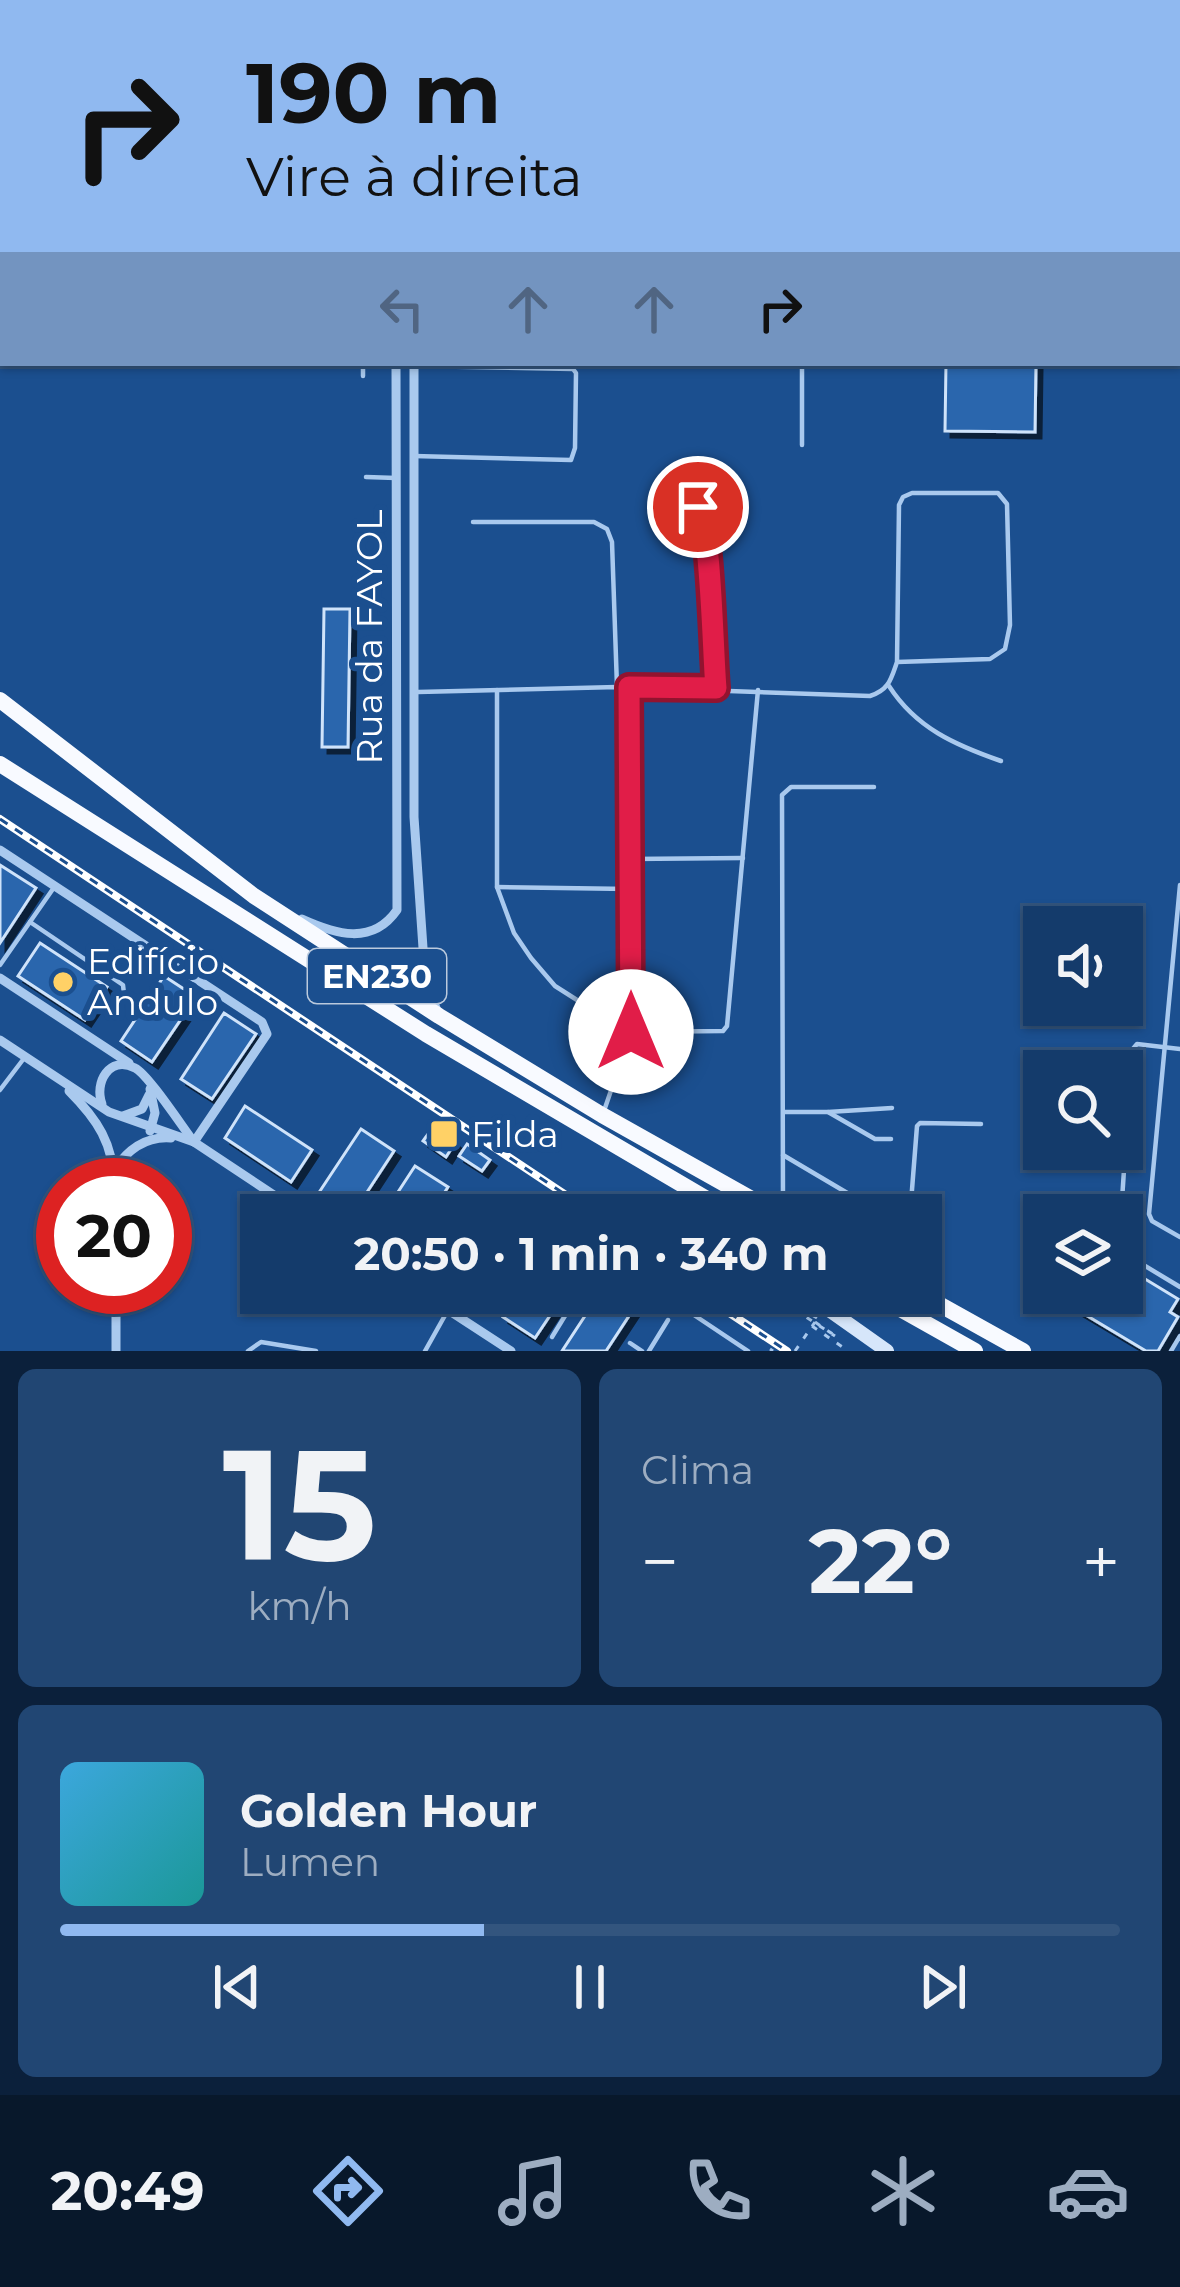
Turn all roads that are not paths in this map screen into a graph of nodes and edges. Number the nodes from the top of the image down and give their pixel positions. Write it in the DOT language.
graph roads {
  1 [pos="363,366"];
  2 [pos="396,366"];
  3 [pos="415,366"];
  4 [pos="562,366"];
  5 [pos="802,366"];
  6 [pos="363,376"];
  7 [pos="802,445"];
  8 [pos="414,456"];
  9 [pos="366,477"];
  10 [pos="396,478"];
  11 [pos="653,507"];
  12 [pos="472,522"];
  13 [pos="897,662"];
  14 [pos="889,686"];
  15 [pos="617,687"];
  16 [pos="629,687"];
  17 [pos="716,688"];
  18 [pos="497,690"];
  19 [pos="758,690"];
  20 [pos="414,692"];
  21 [pos="0,700"];
  22 [pos="1001,761"];
  23 [pos="0,764"];
  24 [pos="874,787"];
  25 [pos="0,850"];
  26 [pos="630,859"];
  27 [pos="742,859"];
  28 [pos="1180,885"];
  29 [pos="55,886"];
  30 [pos="497,886"];
  31 [pos="630,889"];
  32 [pos="254,896"];
  33 [pos="30,922"];
  34 [pos="0,965"];
  35 [pos="0,978"];
  36 [pos="588,1007"];
  37 [pos="112,1013"];
  38 [pos="439,1016"];
  39 [pos="631,1032"];
  40 [pos="0,1040"];
  41 [pos="1163,1045"];
  42 [pos="1180,1049"];
  43 [pos="25,1057"];
  44 [pos="138,1070"];
  45 [pos="52,1075"];
  46 [pos="4,1078"];
  47 [pos="149,1084"];
  48 [pos="0,1090"];
  49 [pos="892,1108"];
  50 [pos="782,1112"];
  51 [pos="828,1112"];
  52 [pos="113,1114"];
  53 [pos="602,1115"];
  54 [pos="981,1124"];
  55 [pos="152,1127"];
  56 [pos="891,1139"];
  57 [pos="143,1142"];
  58 [pos="194,1142"];
  59 [pos="782,1155"];
  60 [pos="111,1158"];
  61 [pos="122,1158"];
  62 [pos="272,1194"];
  63 [pos="698,1194"];
  64 [pos="743,1194"];
  65 [pos="781,1194"];
  66 [pos="849,1194"];
  67 [pos="912,1194"];
  68 [pos="1122,1194"];
  69 [pos="1180,1237"];
  70 [pos="1143,1265"];
  71 [pos="1180,1287"];
  72 [pos="942,1306"];
  73 [pos="116,1314"];
  74 [pos="446,1314"];
  75 [pos="454,1314"];
  76 [pos="566,1314"];
  77 [pos="692,1314"];
  78 [pos="835,1314"];
  79 [pos="909,1314"];
  80 [pos="668,1320"];
  81 [pos="1180,1336"];
  82 [pos="552,1337"];
  83 [pos="630,1343"];
  84 [pos="116,1351"];
  85 [pos="248,1351"];
  86 [pos="316,1351"];
  87 [pos="425,1351"];
  88 [pos="511,1351"];
  89 [pos="645,1351"];
  90 [pos="748,1351"];
  91 [pos="887,1351"];
  92 [pos="975,1351"];
  93 [pos="1022,1351"];
  94 [pos="1171,1351"];
  1 -- 6 [label="lane"];
  2 -- 10 [label="street, Rua da FAYOL"];
  3 -- 8 [label="street, Rua da FAYOL"];
  4 -- 8 [label="lane"];
  5 -- 7 [label="lane"];
  8 -- 20 [label="street, Rua da FAYOL"];
  9 -- 10 [label="lane"];
  10 -- 32 [label="street, Rua da FAYOL"];
  11 -- 17 [label="lane"];
  12 -- 15 [label="lane"];
  13 -- 13 [label="lane"];
  13 -- 14 [label="lane"];
  14 -- 19 [label="lane"];
  14 -- 22 [label="lane"];
  15 -- 16 [label="lane"];
  15 -- 18 [label="lane"];
  16 -- 17 [label="lane"];
  16 -- 26 [label="lane"];
  17 -- 19 [label="lane"];
  18 -- 20 [label="lane"];
  18 -- 30 [label="lane"];
  19 -- 27 [label="lane"];
  20 -- 38 [label="street, Rua da FAYOL"];
  21 -- 32 [label="highway, EN230"];
  23 -- 63 [label="highway, EN230"];
  24 -- 50 [label="lane"];
  25 -- 29 [label="street"];
  26 -- 27 [label="lane"];
  26 -- 31 [label="lane"];
  27 -- 39 [label="lane"];
  28 -- 41 [label="lane"];
  29 -- 33 [label="lane"];
  29 -- 58 [label="street"];
  30 -- 31 [label="lane"];
  30 -- 36 [label="lane"];
  31 -- 39 [label="lane"];
  32 -- 38 [label="highway, EN230"];
  33 -- 34 [label="lane"];
  33 -- 37 [label="lane"];
  35 -- 44 [label="street"];
  38 -- 53 [label="highway, EN230"];
  39 -- 53 [label="lane"];
  40 -- 43 [label="street"];
  41 -- 42 [label="lane"];
  41 -- 68 [label="lane"];
  41 -- 69 [label="lane"];
  43 -- 45 [label="street"];
  43 -- 46 [label="lane"];
  44 -- 47 [label="street"];
  44 -- 52 [label="street"];
  45 -- 52 [label="street"];
  45 -- 60 [label="street"];
  46 -- 48 [label="lane"];
  47 -- 52 [label="street"];
  47 -- 55 [label="street"];
  47 -- 58 [label="street"];
  49 -- 51 [label="lane"];
  50 -- 51 [label="lane"];
  50 -- 59 [label="lane"];
  51 -- 56 [label="lane"];
  52 -- 55 [label="street"];
  53 -- 64 [label="highway, EN230"];
  54 -- 67 [label="lane"];
  55 -- 57 [label="street"];
  55 -- 58 [label="street"];
  57 -- 58 [label="street"];
  57 -- 61 [label="street"];
  58 -- 62 [label="street"];
  59 -- 65 [label="lane"];
  59 -- 66 [label="lane"];
  70 -- 71 [label="lane"];
  72 -- 93 [label="highway"];
  73 -- 84 [label="street"];
  74 -- 87 [label="lane"];
  75 -- 88 [label="street"];
  76 -- 82 [label="lane"];
  77 -- 90 [label="lane"];
  78 -- 91 [label="main road"];
  79 -- 92 [label="highway"];
  80 -- 89 [label="lane"];
  81 -- 94 [label="lane"];
  83 -- 89 [label="lane"];
  85 -- 86 [label="lane"];
}
